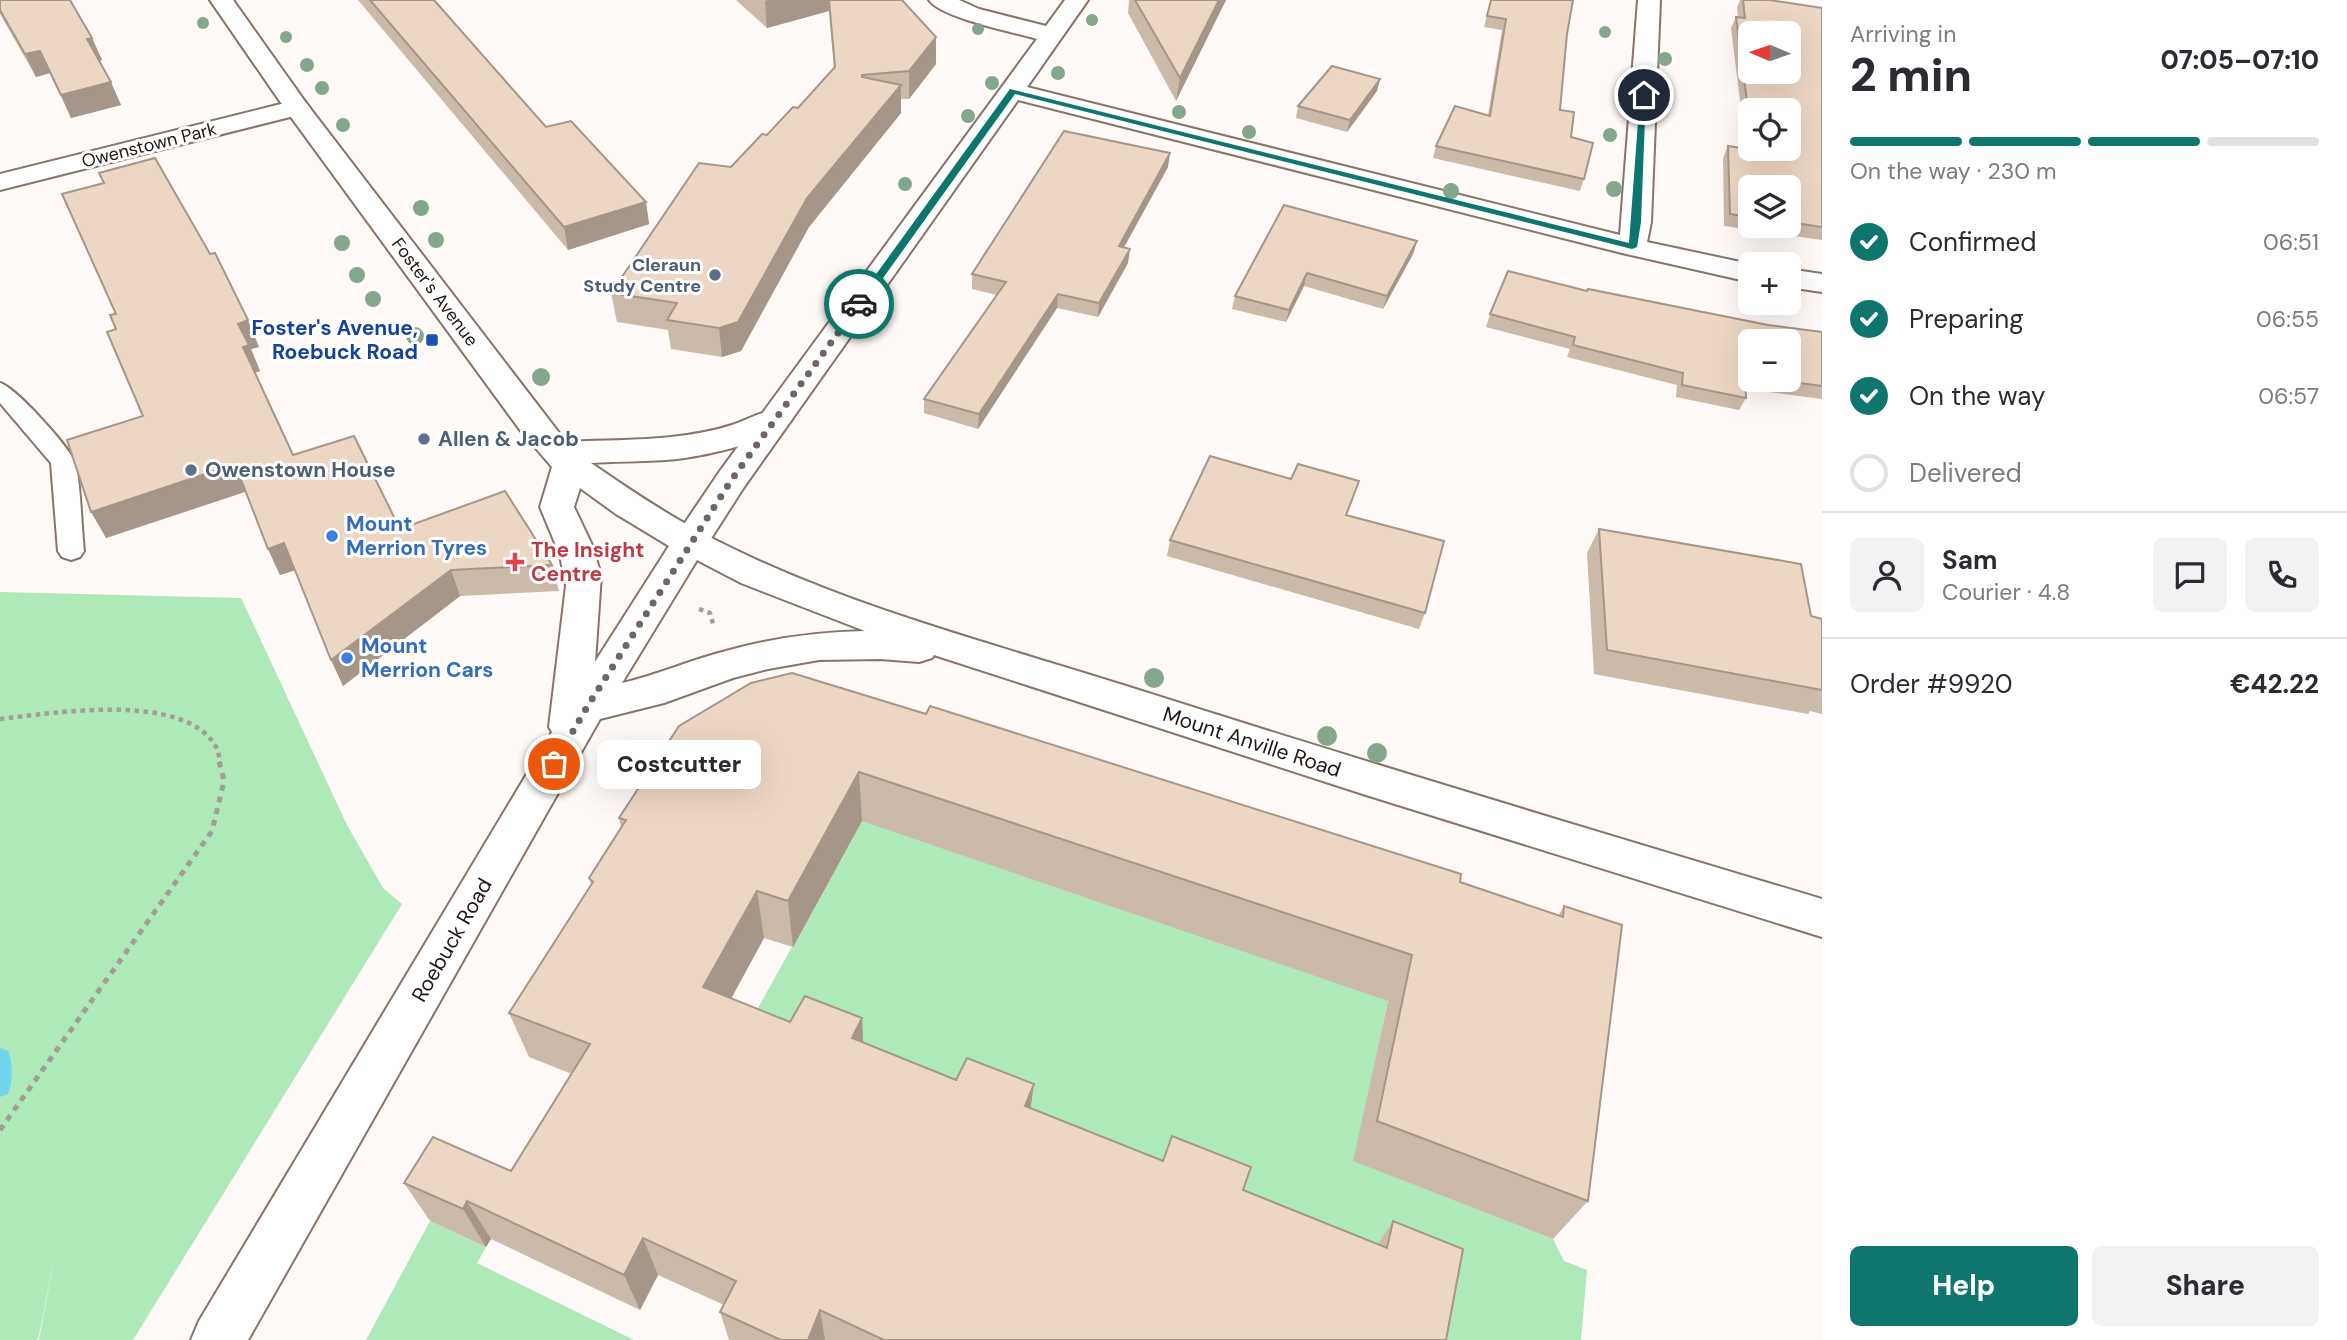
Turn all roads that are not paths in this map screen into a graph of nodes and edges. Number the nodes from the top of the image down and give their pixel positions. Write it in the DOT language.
graph roads {
  1 [pos="221,0"];
  2 [pos="940,0"];
  3 [pos="1077,0"];
  4 [pos="1649,0"];
  5 [pos="1051,35"];
  6 [pos="1013,91"];
  7 [pos="297,107"];
  8 [pos="0,182"];
  9 [pos="1632,247"];
  10 [pos="1738,270"];
  11 [pos="1801,280"];
  12 [pos="1822,282"];
  13 [pos="0,390"];
  14 [pos="776,419"];
  15 [pos="564,459"];
  16 [pos="690,542"];
  17 [pos="71,551"];
  18 [pos="970,652"];
  19 [pos="577,724"];
  20 [pos="1822,918"];
  21 [pos="218,1340"];
  1 -- 7 [label="street, Foster's Avenue"];
  2 -- 5 [label="street"];
  3 -- 5 [label="street, Roebuck Road"];
  4 -- 9 [label="street"];
  5 -- 6 [label="street, Roebuck Road"];
  6 -- 9 [label="street"];
  6 -- 14 [label="street, Roebuck Road"];
  7 -- 8 [label="street, Owenstown Park"];
  7 -- 15 [label="street, Foster's Avenue"];
  9 -- 10 [label="street"];
  11 -- 12 [label="street"];
  13 -- 17 [label="lane"];
  14 -- 15 [label="street"];
  14 -- 16 [label="street, Roebuck Road"];
  15 -- 16 [label="street, Foster's Avenue"];
  15 -- 19 [label="street"];
  16 -- 18 [label="street, Mount Anville Road"];
  16 -- 19 [label="street, Roebuck Road"];
  18 -- 19 [label="street"];
  18 -- 20 [label="street, Mount Anville Road"];
  19 -- 21 [label="street, Roebuck Road"];
}
